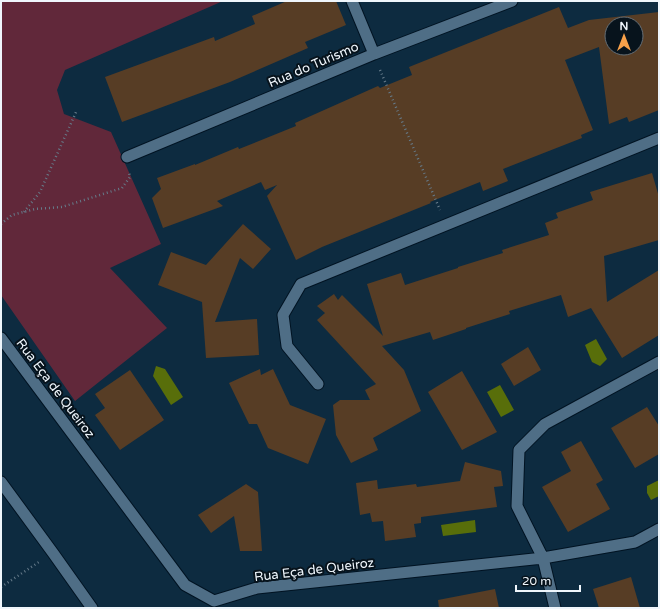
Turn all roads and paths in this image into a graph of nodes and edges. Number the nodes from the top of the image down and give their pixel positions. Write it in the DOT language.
graph roads {
  1 [pos="352,1"];
  2 [pos="512,1"];
  3 [pos="374,54"];
  4 [pos="77,110"];
  5 [pos="659,138"];
  6 [pos="127,157"];
  7 [pos="23,212"];
  8 [pos="1,224"];
  9 [pos="447,225"];
  10 [pos="1,338"];
  11 [pos="659,362"];
  12 [pos="318,384"];
  13 [pos="1,482"];
  14 [pos="659,529"];
  15 [pos="53,553"];
  16 [pos="543,558"];
  17 [pos="1,587"];
  18 [pos="212,605"];
  19 [pos="92,608"];
  20 [pos="555,608"];
  1 -- 3 [label="street"];
  2 -- 3 [label="street, Rua do Turismo"];
  3 -- 6 [label="street, Rua do Turismo"];
  3 -- 9 [label="path"];
  4 -- 7 [label="path"];
  5 -- 9 [label="street"];
  6 -- 7 [label="path"];
  7 -- 8 [label="path"];
  9 -- 12 [label="street"];
  10 -- 18 [label="street, Rua Eça de Queiroz"];
  11 -- 16 [label="street"];
  13 -- 15 [label="street"];
  14 -- 16 [label="street, Rua Eça de Queiroz"];
  15 -- 17 [label="path"];
  15 -- 19 [label="street"];
  16 -- 18 [label="street, Rua Eça de Queiroz"];
  16 -- 20 [label="street"];
}
